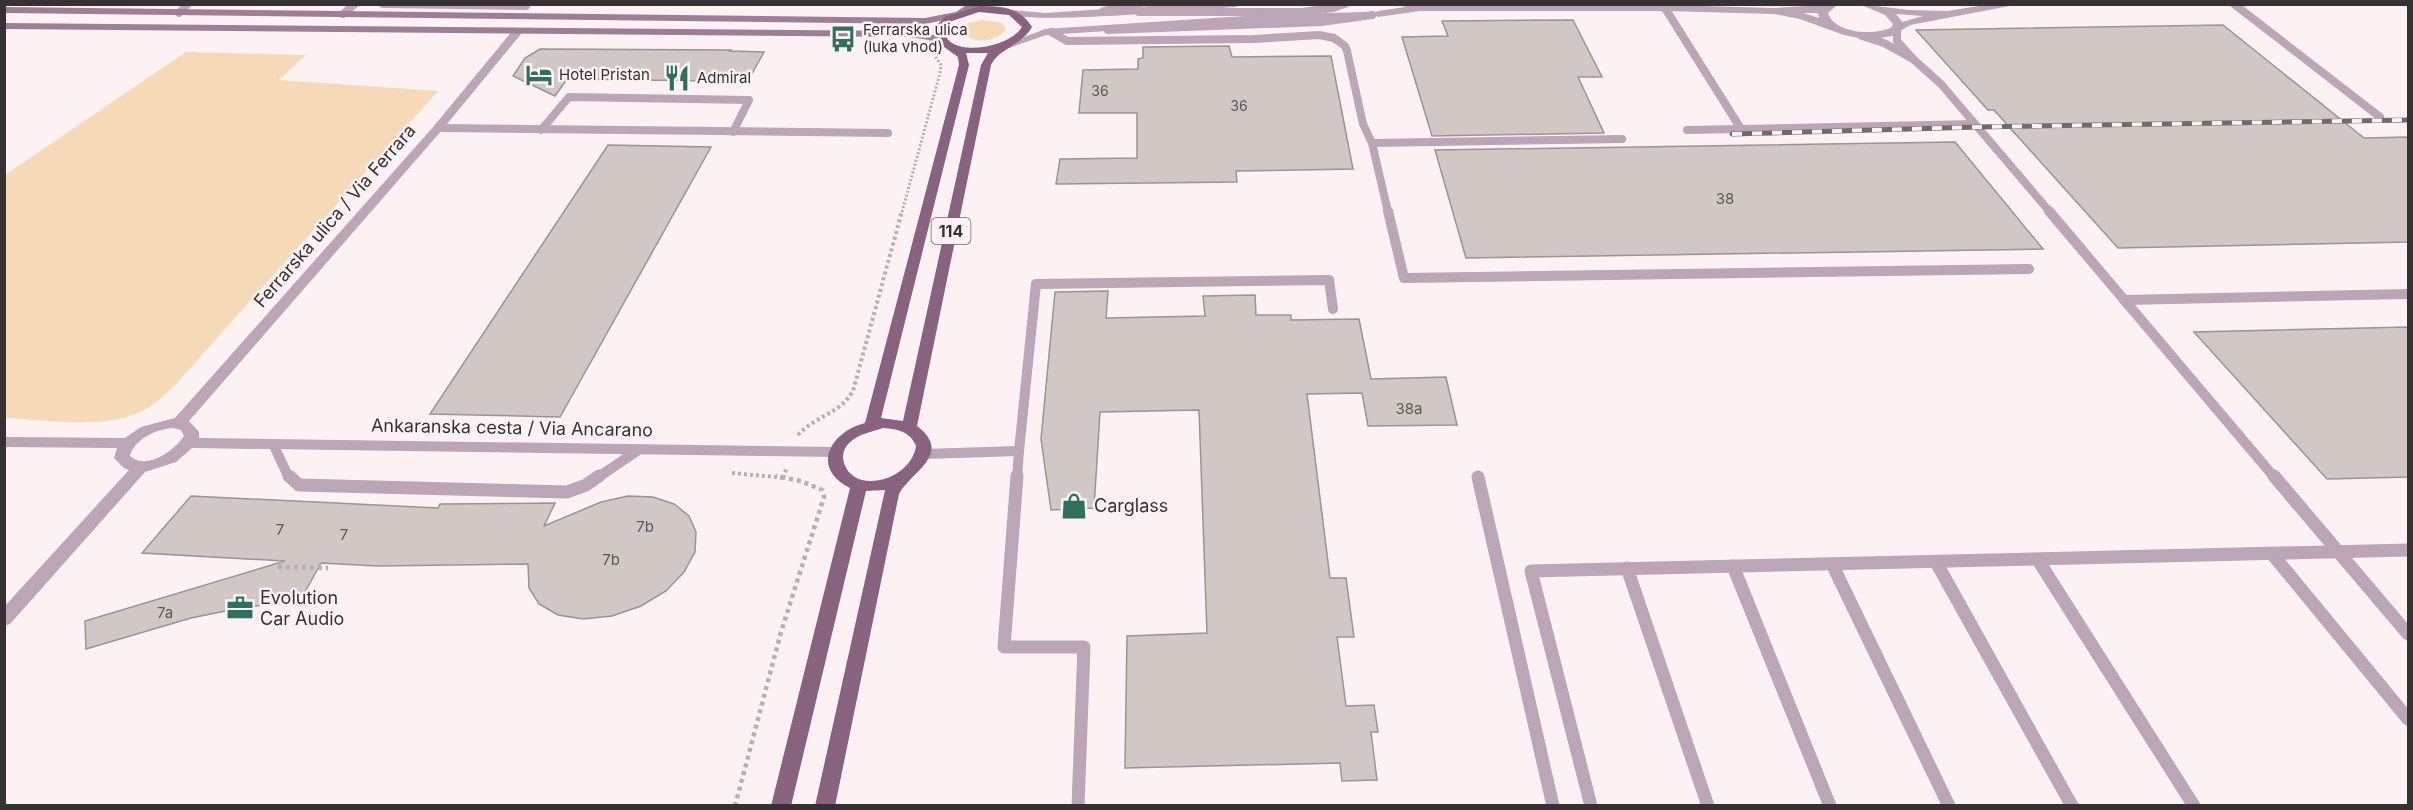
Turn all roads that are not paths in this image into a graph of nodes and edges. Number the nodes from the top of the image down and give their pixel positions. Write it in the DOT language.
graph roads {
  1 [pos="188,4"];
  2 [pos="355,4"];
  3 [pos="383,4"];
  4 [pos="753,4"];
  5 [pos="976,4"];
  6 [pos="1236,4"];
  7 [pos="1345,4"];
  8 [pos="1386,4"];
  9 [pos="1406,4"];
  10 [pos="1864,4"];
  11 [pos="2015,4"];
  12 [pos="2234,4"];
  13 [pos="526,5"];
  14 [pos="1830,6"];
  15 [pos="1875,7"];
  16 [pos="1136,8"];
  17 [pos="1420,8"];
  18 [pos="1665,8"];
  19 [pos="1008,9"];
  20 [pos="4,10"];
  21 [pos="1774,11"];
  22 [pos="179,12"];
  23 [pos="343,14"];
  24 [pos="959,14"];
  25 [pos="1948,14"];
  26 [pos="517,15"];
  27 [pos="1372,15"];
  28 [pos="744,20"];
  29 [pos="4,26"];
  30 [pos="1836,27"];
  31 [pos="1897,29"];
  32 [pos="517,32"];
  33 [pos="1051,32"];
  34 [pos="1859,35"];
  35 [pos="948,44"];
  36 [pos="1008,45"];
  37 [pos="1913,59"];
  38 [pos="2380,117"];
  39 [pos="1975,124"];
  40 [pos="438,128"];
  41 [pos="1741,129"];
  42 [pos="541,130"];
  43 [pos="1687,130"];
  44 [pos="733,132"];
  45 [pos="888,134"];
  46 [pos="1622,139"];
  47 [pos="1372,143"];
  48 [pos="2029,269"];
  49 [pos="2409,294"];
  50 [pos="2124,300"];
  51 [pos="1333,309"];
  52 [pos="179,423"];
  53 [pos="872,424"];
  54 [pos="909,428"];
  55 [pos="4,442"];
  56 [pos="128,443"];
  57 [pos="189,443"];
  58 [pos="274,446"];
  59 [pos="637,451"];
  60 [pos="1018,451"];
  61 [pos="835,453"];
  62 [pos="924,454"];
  63 [pos="141,466"];
  64 [pos="1478,477"];
  65 [pos="898,480"];
  66 [pos="859,485"];
  67 [pos="2409,550"];
  68 [pos="2339,553"];
  69 [pos="2273,555"];
  70 [pos="2038,560"];
  71 [pos="1936,562"];
  72 [pos="1832,564"];
  73 [pos="1733,566"];
  74 [pos="1627,568"];
  75 [pos="4,619"];
  76 [pos="2409,634"];
  77 [pos="2409,719"];
  78 [pos="781,806"];
  79 [pos="825,806"];
  80 [pos="1078,806"];
  81 [pos="1552,806"];
  82 [pos="1591,806"];
  83 [pos="1708,806"];
  84 [pos="1830,806"];
  85 [pos="1950,806"];
  86 [pos="2072,806"];
  87 [pos="2194,806"];
  1 -- 22 [label="lane"];
  2 -- 23 [label="lane"];
  3 -- 13 [label="lane"];
  4 -- 28 [label="main road"];
  5 -- 24 [label="main road"];
  6 -- 16 [label="street"];
  7 -- 16 [label="lane"];
  7 -- 27 [label="street"];
  8 -- 27 [label="street"];
  9 -- 17 [label="street"];
  10 -- 15 [label="street"];
  11 -- 25 [label="street"];
  12 -- 38 [label="lane"];
  13 -- 26 [label="lane"];
  14 -- 21 [label="street"];
  14 -- 30 [label="street"];
  15 -- 25 [label="street"];
  15 -- 31 [label="street"];
  16 -- 19 [label="street"];
  17 -- 18 [label="street"];
  17 -- 27 [label="street"];
  18 -- 21 [label="street"];
  18 -- 41 [label="lane"];
  19 -- 24 [label="main road"];
  19 -- 36 [label="main road, 114"];
  20 -- 22 [label="main road"];
  21 -- 30 [label="street"];
  22 -- 23 [label="main road"];
  23 -- 26 [label="main road"];
  24 -- 28 [label="main road"];
  24 -- 35 [label="main road, 114"];
  25 -- 31 [label="street"];
  26 -- 28 [label="main road"];
  27 -- 33 [label="street"];
  29 -- 32 [label="main road"];
  30 -- 34 [label="street"];
  31 -- 34 [label="street"];
  31 -- 37 [label="lane"];
  32 -- 35 [label="main road"];
  32 -- 40 [label="street, Ferrarska ulica / Via Ferrara"];
  33 -- 36 [label="street"];
  33 -- 47 [label="lane"];
  34 -- 37 [label="lane"];
  35 -- 36 [label="main road"];
  35 -- 53 [label="main road, 114"];
  36 -- 54 [label="main road, 114"];
  37 -- 39 [label="lane"];
  39 -- 41 [label="lane"];
  39 -- 50 [label="lane"];
  40 -- 42 [label="lane"];
  40 -- 52 [label="street, Ferrarska ulica / Via Ferrara"];
  41 -- 43 [label="lane"];
  42 -- 44 [label="lane"];
  42 -- 44 [label="lane"];
  44 -- 45 [label="lane"];
  46 -- 47 [label="lane"];
  47 -- 48 [label="lane"];
  49 -- 50 [label="lane"];
  50 -- 68 [label="lane"];
  51 -- 60 [label="lane"];
  52 -- 56 [label="street"];
  52 -- 57 [label="street"];
  53 -- 54 [label="main road"];
  53 -- 61 [label="main road"];
  54 -- 62 [label="main road"];
  55 -- 56 [label="street"];
  56 -- 63 [label="street"];
  57 -- 58 [label="street, Ankaranska cesta / Via Ancarano"];
  57 -- 63 [label="street"];
  58 -- 59 [label="street, Ankaranska cesta / Via Ancarano"];
  58 -- 59 [label="lane"];
  59 -- 61 [label="street, Ankaranska cesta / Via Ancarano"];
  60 -- 62 [label="lane"];
  60 -- 80 [label="lane"];
  61 -- 66 [label="main road"];
  62 -- 65 [label="main road"];
  63 -- 75 [label="street"];
  64 -- 81 [label="lane"];
  65 -- 66 [label="main road"];
  65 -- 79 [label="main road"];
  66 -- 78 [label="main road"];
  67 -- 68 [label="lane"];
  68 -- 69 [label="lane"];
  68 -- 76 [label="lane"];
  69 -- 70 [label="lane"];
  69 -- 77 [label="lane"];
  70 -- 71 [label="lane"];
  70 -- 87 [label="lane"];
  71 -- 72 [label="lane"];
  71 -- 86 [label="lane"];
  72 -- 73 [label="lane"];
  72 -- 85 [label="lane"];
  73 -- 74 [label="lane"];
  73 -- 84 [label="lane"];
  74 -- 82 [label="lane"];
  74 -- 83 [label="lane"];
}
